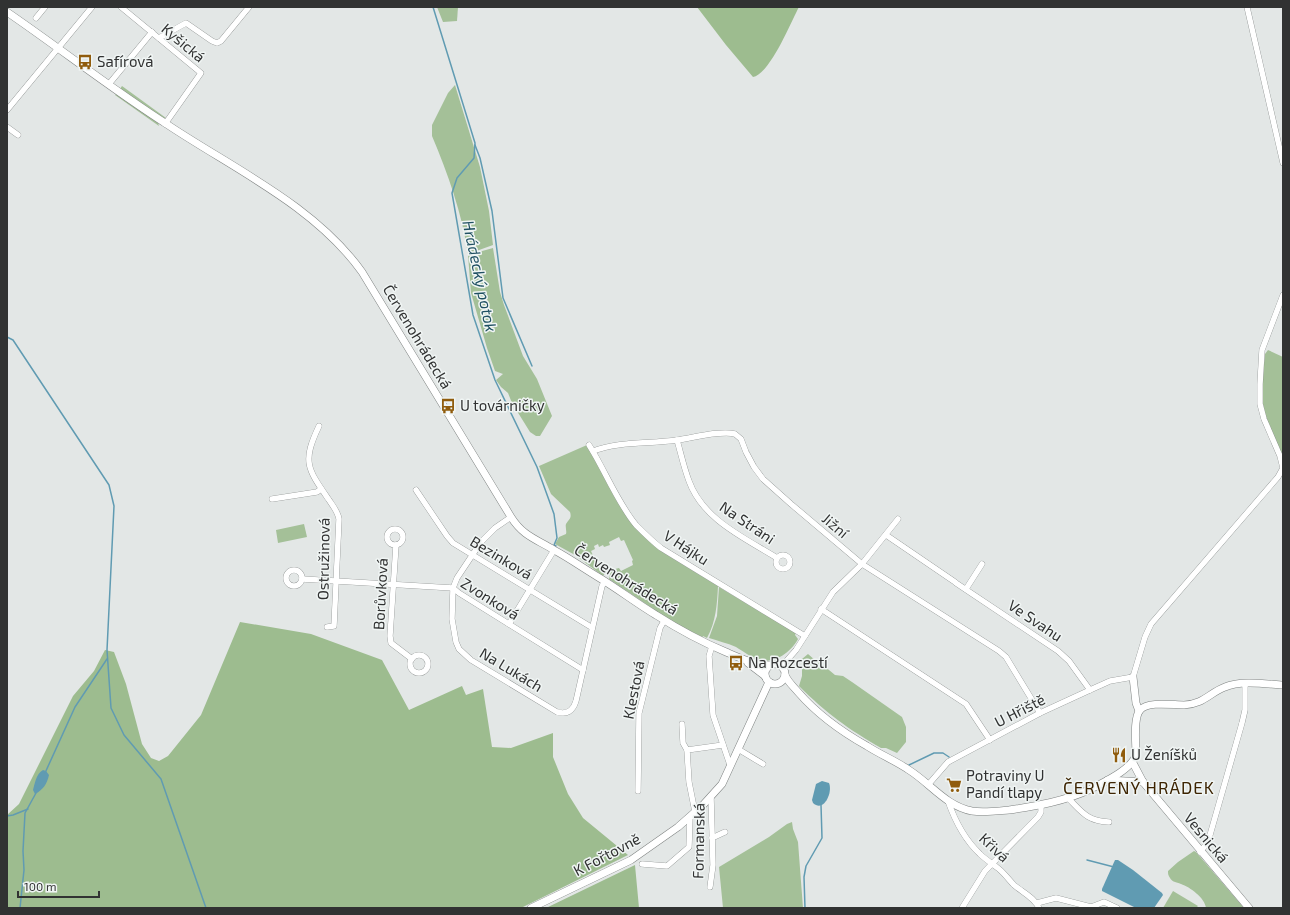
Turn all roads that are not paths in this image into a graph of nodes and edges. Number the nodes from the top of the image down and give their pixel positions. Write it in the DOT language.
graph roads {
  1 [pos="45,7"];
  2 [pos="92,7"];
  3 [pos="121,7"];
  4 [pos="248,7"];
  5 [pos="1247,7"];
  6 [pos="7,12"];
  7 [pos="36,18"];
  8 [pos="152,32"];
  9 [pos="159,38"];
  10 [pos="58,48"];
  11 [pos="109,84"];
  12 [pos="7,110"];
  13 [pos="165,124"];
  14 [pos="7,127"];
  15 [pos="18,135"];
  16 [pos="1283,163"];
  17 [pos="1283,295"];
  18 [pos="319,426"];
  19 [pos="677,440"];
  20 [pos="590,444"];
  21 [pos="594,451"];
  22 [pos="322,489"];
  23 [pos="416,490"];
  24 [pos="272,499"];
  25 [pos="511,518"];
  26 [pos="898,519"];
  27 [pos="886,535"];
  28 [pos="396,545"];
  29 [pos="554,550"];
  30 [pos="473,555"];
  31 [pos="777,558"];
  32 [pos="862,564"];
  33 [pos="982,564"];
  34 [pos="302,579"];
  35 [pos="336,580"];
  36 [pos="604,581"];
  37 [pos="393,584"];
  38 [pos="454,588"];
  39 [pos="966,589"];
  40 [pos="530,590"];
  41 [pos="821,609"];
  42 [pos="664,621"];
  43 [pos="509,624"];
  44 [pos="327,627"];
  45 [pos="592,627"];
  46 [pos="805,636"];
  47 [pos="712,646"];
  48 [pos="412,659"];
  49 [pos="741,659"];
  50 [pos="770,665"];
  51 [pos="782,666"];
  52 [pos="583,670"];
  53 [pos="785,675"];
  54 [pos="1133,677"];
  55 [pos="767,679"];
  56 [pos="778,683"];
  57 [pos="1245,684"];
  58 [pos="1283,685"];
  59 [pos="1090,690"];
  60 [pos="804,699"];
  61 [pos="1139,711"];
  62 [pos="1040,713"];
  63 [pos="682,724"];
  64 [pos="990,740"];
  65 [pos="723,745"];
  66 [pos="738,749"];
  67 [pos="687,750"];
  68 [pos="1132,762"];
  69 [pos="763,764"];
  70 [pos="730,765"];
  71 [pos="1108,780"];
  72 [pos="1143,782"];
  73 [pos="928,785"];
  74 [pos="638,791"];
  75 [pos="712,796"];
  76 [pos="1068,798"];
  77 [pos="948,801"];
  78 [pos="1041,805"];
  79 [pos="692,814"];
  80 [pos="1109,822"];
  81 [pos="725,832"];
  82 [pos="712,838"];
  83 [pos="1200,852"];
  84 [pos="992,863"];
  85 [pos="642,864"];
  86 [pos="710,887"];
  87 [pos="1038,905"];
  88 [pos="531,908"];
  89 [pos="962,908"];
  90 [pos="1117,908"];
  91 [pos="1249,908"];
  1 -- 7 [label="street"];
  2 -- 10 [label="street"];
  3 -- 8 [label="street, Kyšická"];
  4 -- 9 [label="street"];
  5 -- 16 [label="street"];
  6 -- 10 [label="street, Červenohrádecká"];
  8 -- 9 [label="street, Kyšická"];
  8 -- 11 [label="street"];
  9 -- 13 [label="street, Kyšická"];
  10 -- 11 [label="street, Červenohrádecká"];
  10 -- 12 [label="street"];
  11 -- 13 [label="street, Červenohrádecká"];
  13 -- 25 [label="street, Červenohrádecká"];
  14 -- 15 [label="street"];
  17 -- 54 [label="street"];
  18 -- 22 [label="street, Ostružinová"];
  19 -- 21 [label="street, Jižní"];
  19 -- 31 [label="street, Na Stráni"];
  19 -- 32 [label="street, Jižní"];
  20 -- 21 [label="street, V Hájku"];
  21 -- 46 [label="street, V Hájku"];
  22 -- 24 [label="street"];
  22 -- 35 [label="street, Ostružinová"];
  23 -- 30 [label="street, Bezinková"];
  25 -- 29 [label="street, Červenohrádecká"];
  25 -- 30 [label="street, Na Lukách"];
  26 -- 27 [label="street"];
  27 -- 32 [label="street"];
  27 -- 39 [label="street, Ve Svahu"];
  28 -- 37 [label="street, Borůvková"];
  29 -- 36 [label="street, Červenohrádecká"];
  29 -- 40 [label="street"];
  30 -- 38 [label="street, Na Lukách"];
  30 -- 40 [label="street, Bezinková"];
  32 -- 41 [label="street"];
  32 -- 62 [label="street, Jižní"];
  33 -- 39 [label="street"];
  34 -- 35 [label="street, Zvonková"];
  35 -- 37 [label="street, Zvonková"];
  35 -- 44 [label="street, Ostružinová"];
  36 -- 42 [label="street, Červenohrádecká"];
  36 -- 45 [label="street, Na Lukách"];
  37 -- 38 [label="street, Zvonková"];
  37 -- 48 [label="street, Borůvková"];
  38 -- 43 [label="street, Zvonková"];
  38 -- 52 [label="street, Na Lukách"];
  39 -- 59 [label="street, Ve Svahu"];
  40 -- 43 [label="street"];
  40 -- 45 [label="street, Bezinková"];
  41 -- 46 [label="street"];
  41 -- 64 [label="street"];
  42 -- 47 [label="street, Červenohrádecká"];
  42 -- 74 [label="street, Klestová"];
  43 -- 52 [label="street, Zvonková"];
  45 -- 52 [label="street, Na Lukách"];
  46 -- 51 [label="street"];
  47 -- 49 [label="street, Červenohrádecká"];
  47 -- 65 [label="street"];
  49 -- 50 [label="street, Červenohrádecká"];
  49 -- 55 [label="street, Červenohrádecká"];
  50 -- 51 [label="street"];
  50 -- 55 [label="street"];
  51 -- 53 [label="street"];
  53 -- 56 [label="street"];
  53 -- 60 [label="street"];
  54 -- 59 [label="street, U Hřiště"];
  54 -- 61 [label="street"];
  55 -- 56 [label="street"];
  55 -- 66 [label="street, K Fořtovně"];
  56 -- 60 [label="street"];
  57 -- 58 [label="street"];
  57 -- 61 [label="street"];
  57 -- 83 [label="street"];
  59 -- 62 [label="street, U Hřiště"];
  60 -- 73 [label="street"];
  61 -- 68 [label="street"];
  62 -- 64 [label="street, U Hřiště"];
  63 -- 67 [label="street"];
  64 -- 73 [label="street, U Hřiště"];
  65 -- 67 [label="street"];
  65 -- 70 [label="street"];
  66 -- 69 [label="street"];
  66 -- 70 [label="street, K Fořtovně"];
  67 -- 79 [label="street"];
  68 -- 71 [label="street"];
  68 -- 72 [label="street, Vesnická"];
  70 -- 75 [label="street, K Fořtovně"];
  71 -- 72 [label="street"];
  71 -- 76 [label="street"];
  72 -- 83 [label="street, Vesnická"];
  73 -- 77 [label="street"];
  75 -- 79 [label="street, K Fořtovně"];
  75 -- 82 [label="street, Formanská"];
  76 -- 78 [label="street"];
  76 -- 80 [label="street"];
  77 -- 78 [label="street"];
  77 -- 84 [label="street, Křivá"];
  78 -- 84 [label="street"];
  79 -- 85 [label="street, K Fořtovně"];
  79 -- 88 [label="street, K Fořtovně"];
  81 -- 82 [label="street"];
  82 -- 86 [label="street, Formanská"];
  83 -- 91 [label="street, Vesnická"];
  84 -- 87 [label="street, Křivá"];
  84 -- 89 [label="street"];
  87 -- 90 [label="street, Křivá"];
}
